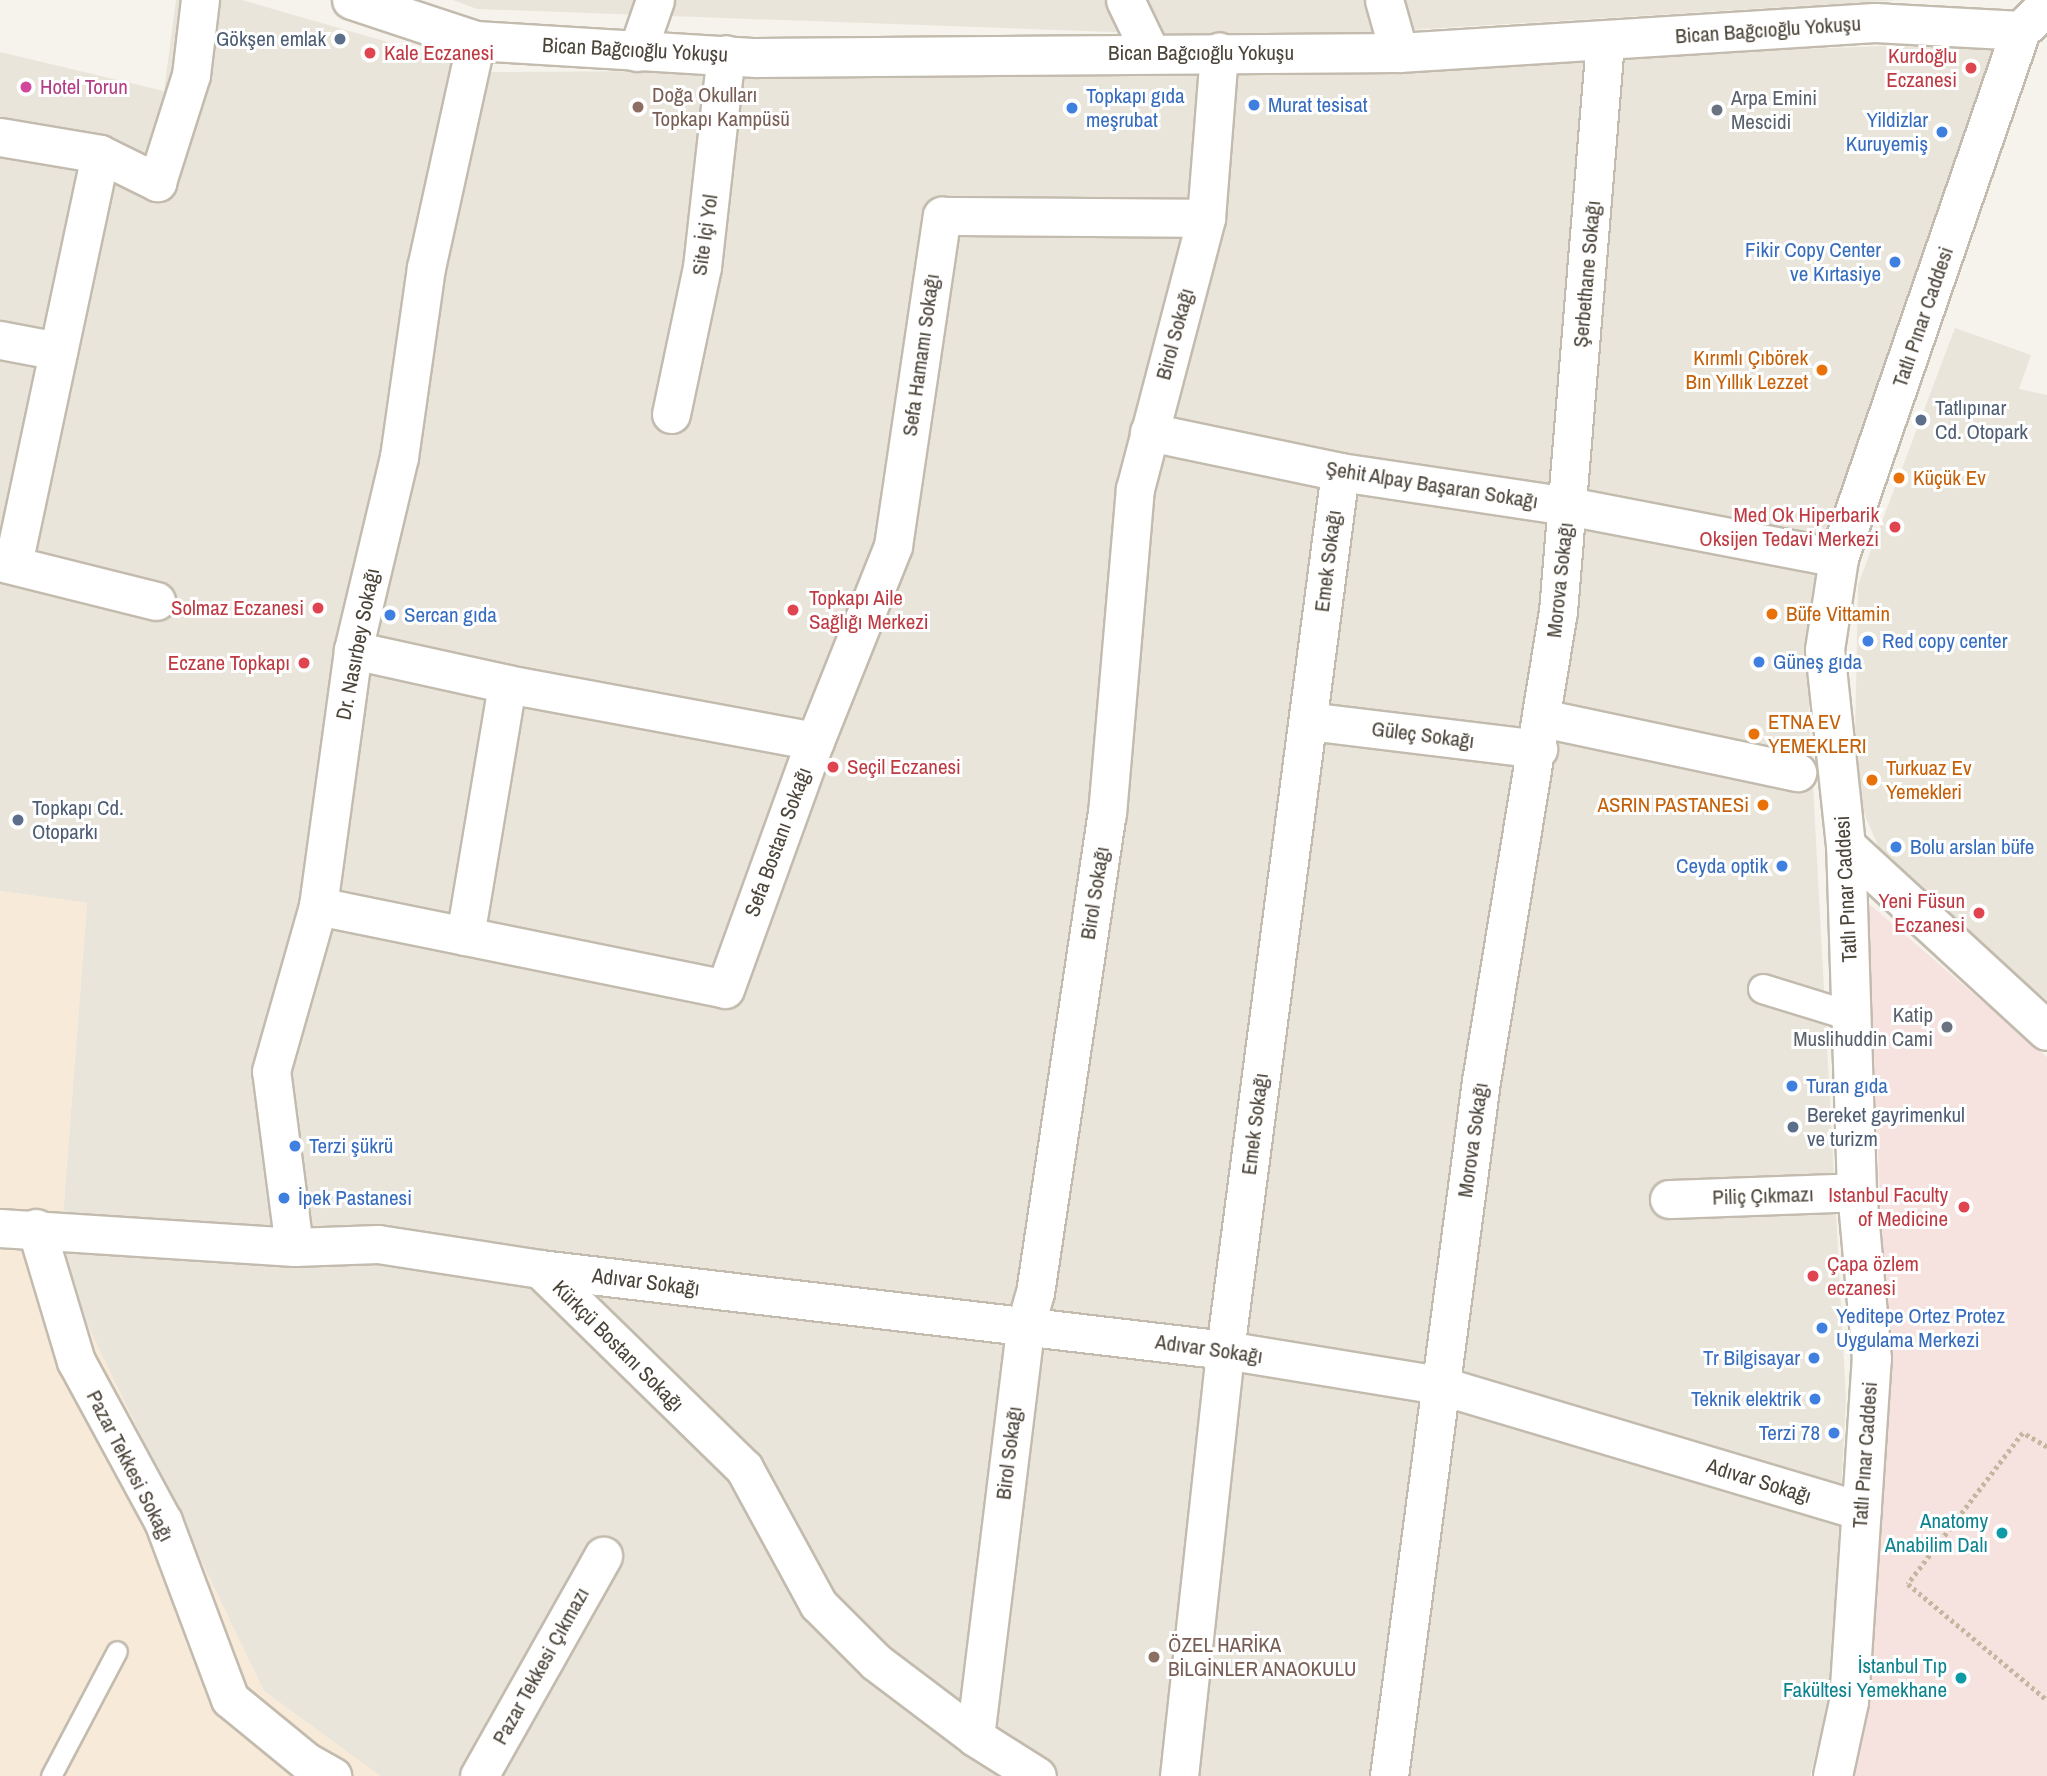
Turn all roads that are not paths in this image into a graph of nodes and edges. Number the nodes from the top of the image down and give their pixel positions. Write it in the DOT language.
graph roads {
  1 [pos="200,0"];
  2 [pos="352,0"];
  3 [pos="655,0"];
  4 [pos="1125,0"];
  5 [pos="1384,0"];
  6 [pos="1868,11"];
  7 [pos="2034,19"];
  8 [pos="476,41"];
  9 [pos="1605,42"];
  10 [pos="637,52"];
  11 [pos="1150,52"];
  12 [pos="1219,52"];
  13 [pos="1399,53"];
  14 [pos="726,54"];
  15 [pos="0,136"];
  16 [pos="100,154"];
  17 [pos="1206,218"];
  18 [pos="0,340"];
  19 [pos="58,351"];
  20 [pos="671,414"];
  21 [pos="1149,432"];
  22 [pos="1340,472"];
  23 [pos="1568,506"];
  24 [pos="1839,558"];
  25 [pos="7,563"];
  26 [pos="156,601"];
  27 [pos="353,650"];
  28 [pos="507,684"];
  29 [pos="1308,721"];
  30 [pos="1540,733"];
  31 [pos="815,741"];
  32 [pos="1797,772"];
  33 [pos="1846,846"];
  34 [pos="318,906"];
  35 [pos="465,936"];
  36 [pos="1763,989"];
  37 [pos="1851,1016"];
  38 [pos="2047,1031"];
  39 [pos="1857,1192"];
  40 [pos="1668,1199"];
  41 [pos="0,1228"];
  42 [pos="36,1228"];
  43 [pos="294,1247"];
  44 [pos="540,1269"];
  45 [pos="1025,1326"];
  46 [pos="1225,1350"];
  47 [pos="1439,1385"];
  48 [pos="1862,1511"];
  49 [pos="603,1556"];
  50 [pos="117,1651"];
  51 [pos="975,1737"];
  52 [pos="51,1776"];
  53 [pos="332,1776"];
  54 [pos="479,1776"];
  55 [pos="1037,1776"];
  56 [pos="1179,1776"];
  57 [pos="1389,1776"];
  58 [pos="1833,1776"];
  1 -- 16 [label="street"];
  2 -- 8 [label="street, Bican Bağcıoğlu Yokuşu"];
  3 -- 10 [label="street"];
  4 -- 11 [label="street"];
  5 -- 13 [label="street"];
  6 -- 7 [label="street, Bican Bağcıoğlu Yokuşu"];
  6 -- 9 [label="street, Bican Bağcıoğlu Yokuşu"];
  7 -- 24 [label="street, Tatlı Pınar Caddesi"];
  8 -- 10 [label="street, Bican Bağcıoğlu Yokuşu"];
  8 -- 27 [label="street, Dr. Nasırbey Sokağı"];
  9 -- 13 [label="street, Bican Bağcıoğlu Yokuşu"];
  9 -- 23 [label="street, Şerbethane Sokağı"];
  10 -- 14 [label="street, Bican Bağcıoğlu Yokuşu"];
  11 -- 12 [label="street, Bican Bağcıoğlu Yokuşu"];
  11 -- 14 [label="street, Bican Bağcıoğlu Yokuşu"];
  12 -- 13 [label="street, Bican Bağcıoğlu Yokuşu"];
  12 -- 17 [label="street, Birol Sokağı"];
  14 -- 20 [label="street, Site İçi Yol"];
  15 -- 16 [label="street"];
  16 -- 19 [label="street"];
  17 -- 21 [label="street, Birol Sokağı"];
  17 -- 31 [label="street, Sefa Hamamı Sokağı"];
  18 -- 19 [label="street"];
  19 -- 25 [label="street"];
  21 -- 22 [label="street, Şehit Alpay Başaran Sokağı"];
  21 -- 45 [label="street, Birol Sokağı"];
  22 -- 23 [label="street, Şehit Alpay Başaran Sokağı"];
  22 -- 29 [label="street, Emek Sokağı"];
  23 -- 24 [label="street, Şehit Alpay Başaran Sokağı"];
  23 -- 30 [label="street, Morova Sokağı"];
  24 -- 33 [label="street, Tatlı Pınar Caddesi"];
  25 -- 26 [label="street"];
  27 -- 28 [label="street, Sefa Bostanı Sokağı"];
  27 -- 34 [label="street, Dr. Nasırbey Sokağı"];
  28 -- 31 [label="street, Sefa Bostanı Sokağı"];
  28 -- 35 [label="street"];
  29 -- 30 [label="street, Güleç Sokağı"];
  29 -- 46 [label="street, Emek Sokağı"];
  30 -- 32 [label="street, Güleç Sokağı"];
  30 -- 47 [label="street, Morova Sokağı"];
  31 -- 35 [label="street, Sefa Bostanı Sokağı"];
  33 -- 37 [label="street, Tatlı Pınar Caddesi"];
  33 -- 38 [label="street"];
  34 -- 35 [label="street, Sefa Bostanı Sokağı"];
  34 -- 43 [label="street, Dr. Nasırbey Sokağı"];
  36 -- 37 [label="street"];
  37 -- 39 [label="street, Tatlı Pınar Caddesi"];
  39 -- 40 [label="street, Piliç Çıkmazı"];
  39 -- 48 [label="street, Tatlı Pınar Caddesi"];
  41 -- 42 [label="street, Kürkçü Bostanı Sokağı"];
  42 -- 43 [label="street, Kürkçü Bostanı Sokağı"];
  42 -- 53 [label="street, Pazar Tekkesi Sokağı"];
  43 -- 44 [label="street, Kürkçü Bostanı Sokağı"];
  44 -- 45 [label="street, Adıvar Sokağı"];
  44 -- 51 [label="street, Kürkçü Bostanı Sokağı"];
  45 -- 46 [label="street, Adıvar Sokağı"];
  45 -- 51 [label="street, Birol Sokağı"];
  46 -- 47 [label="street, Adıvar Sokağı"];
  46 -- 56 [label="street, Emek Sokağı"];
  47 -- 48 [label="street, Adıvar Sokağı"];
  47 -- 57 [label="street, Morova Sokağı"];
  48 -- 58 [label="street, Tatlı Pınar Caddesi"];
  49 -- 54 [label="street, Pazar Tekkesi Çıkmazı"];
  50 -- 52 [label="lane"];
  51 -- 55 [label="street, Kürkçü Bostanı Sokağı"];
}
